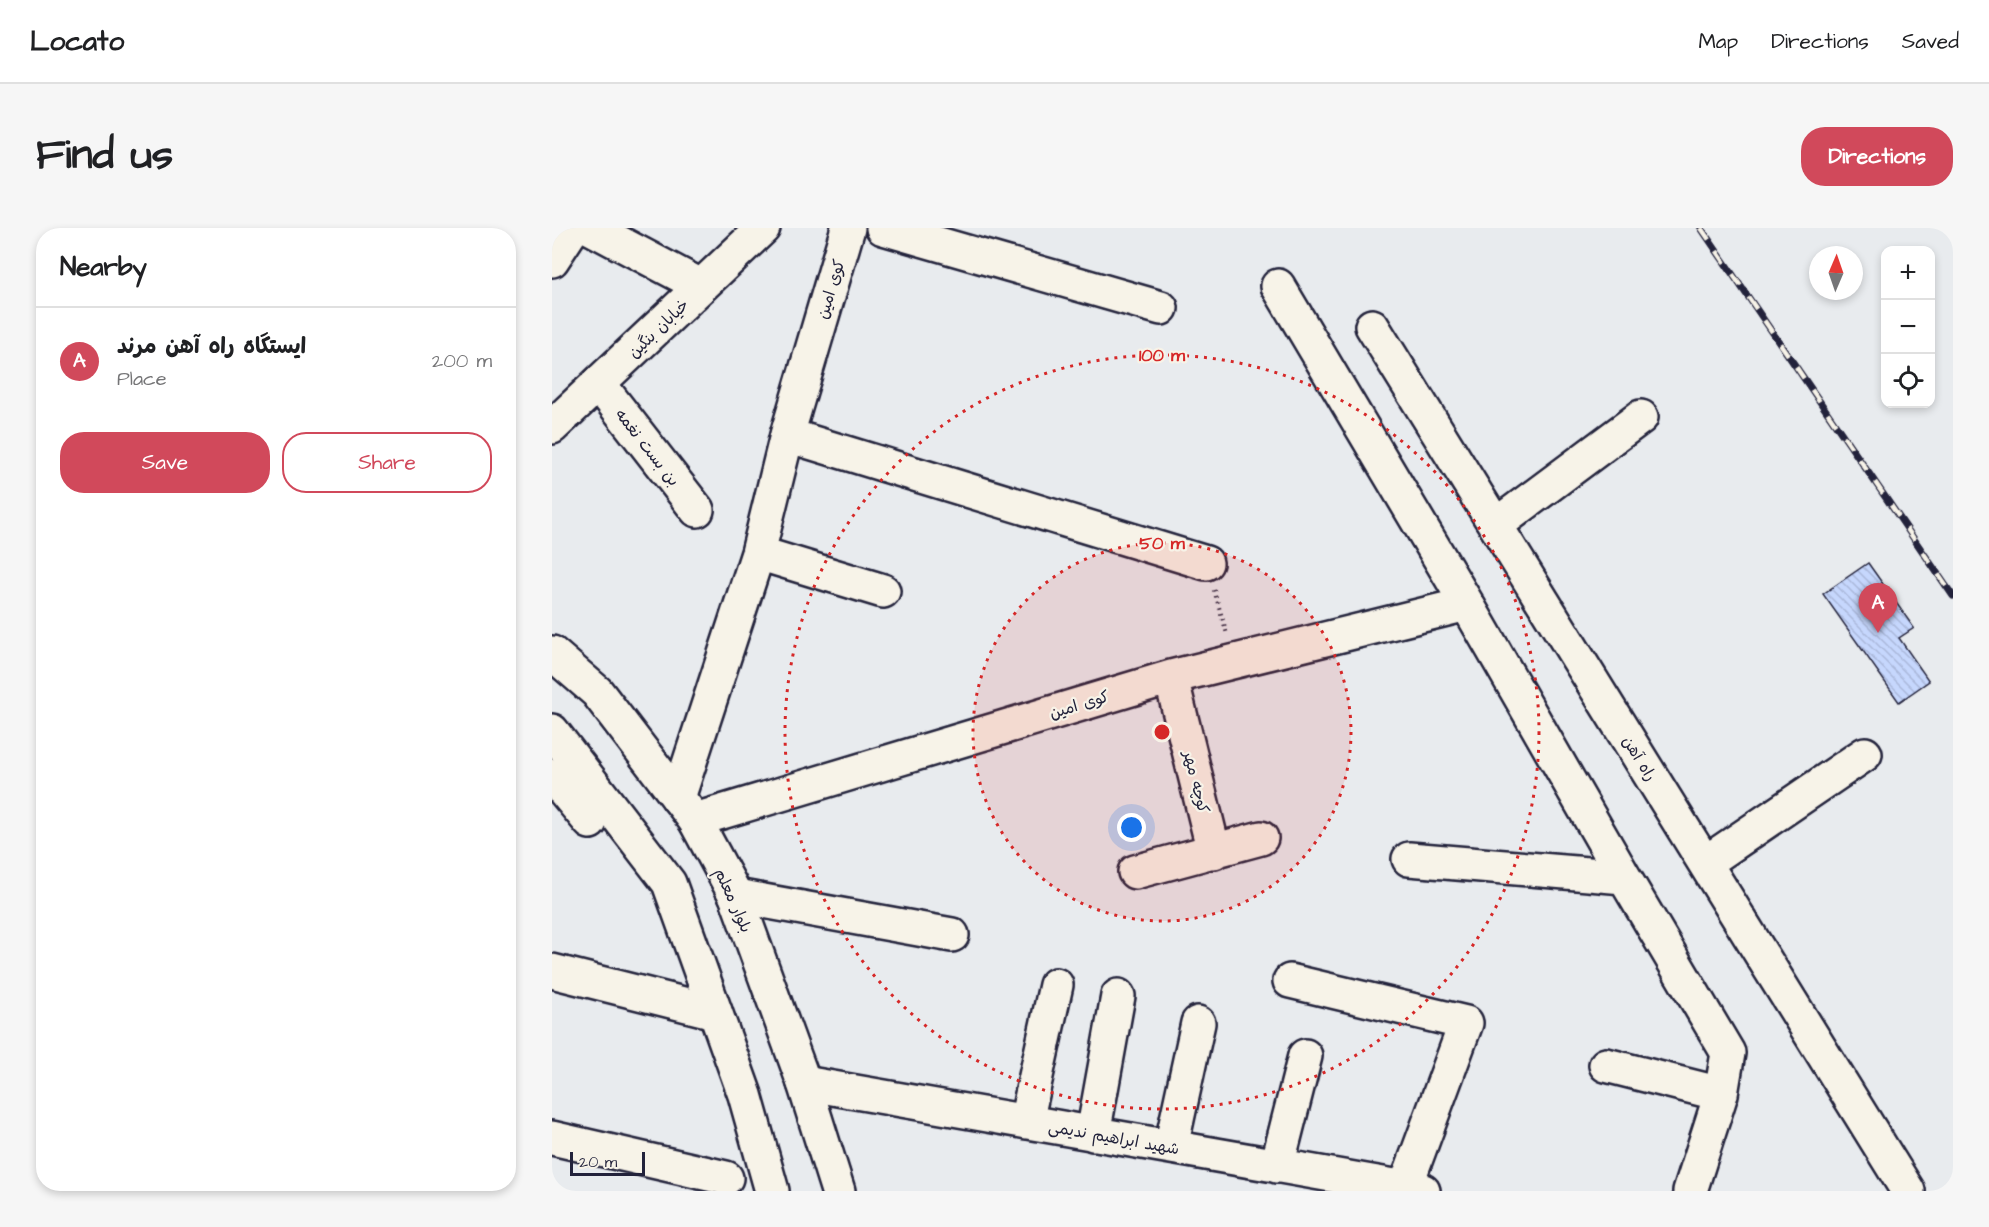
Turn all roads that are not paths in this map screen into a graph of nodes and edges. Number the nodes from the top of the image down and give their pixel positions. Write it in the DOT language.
graph roads {
  1 [pos="573,228"];
  2 [pos="591,228"];
  3 [pos="763,228"];
  4 [pos="848,228"];
  5 [pos="883,228"];
  6 [pos="552,260"];
  7 [pos="701,286"];
  8 [pos="1278,286"];
  9 [pos="1161,308"];
  10 [pos="1372,326"];
  11 [pos="599,384"];
  12 [pos="1641,417"];
  13 [pos="552,427"];
  14 [pos="787,435"];
  15 [pos="697,510"];
  16 [pos="1496,525"];
  17 [pos="759,553"];
  18 [pos="1206,563"];
  19 [pos="883,591"];
  20 [pos="1467,604"];
  21 [pos="552,653"];
  22 [pos="1171,677"];
  23 [pos="552,731"];
  24 [pos="1864,754"];
  25 [pos="552,776"];
  26 [pos="687,809"];
  27 [pos="590,822"];
  28 [pos="1261,838"];
  29 [pos="1214,852"];
  30 [pos="1409,859"];
  31 [pos="1705,863"];
  32 [pos="1135,872"];
  33 [pos="1624,877"];
  34 [pos="736,896"];
  35 [pos="952,935"];
  36 [pos="552,971"];
  37 [pos="1290,981"];
  38 [pos="1056,986"];
  39 [pos="1118,996"];
  40 [pos="715,1012"];
  41 [pos="1198,1023"];
  42 [pos="1305,1056"];
  43 [pos="1606,1065"];
  44 [pos="804,1083"];
  45 [pos="1721,1094"];
  46 [pos="1026,1122"];
  47 [pos="1093,1134"];
  48 [pos="552,1138"];
  49 [pos="1171,1147"];
  50 [pos="1277,1166"];
  51 [pos="726,1178"];
  52 [pos="1414,1189"];
  53 [pos="772,1191"];
  54 [pos="838,1191"];
  55 [pos="1690,1191"];
  56 [pos="1908,1191"];
  1 -- 6 [label="street"];
  2 -- 7 [label="street"];
  3 -- 7 [label="street, خیابان بنگین"];
  4 -- 14 [label="street, کوی امین"];
  5 -- 9 [label="street"];
  7 -- 11 [label="street, خیابان بنگین"];
  8 -- 20 [label="street"];
  10 -- 16 [label="street, راه آهن"];
  11 -- 13 [label="street, خیابان بنگین"];
  11 -- 15 [label="street, بن بست نغمه"];
  12 -- 16 [label="street"];
  14 -- 17 [label="street, کوی امین"];
  14 -- 18 [label="street"];
  16 -- 31 [label="street, راه آهن"];
  17 -- 19 [label="street"];
  17 -- 26 [label="street, کوی امین"];
  20 -- 22 [label="street, کوی امین"];
  20 -- 33 [label="street"];
  21 -- 26 [label="street, بلوار معلم"];
  22 -- 26 [label="street, کوی امین"];
  22 -- 29 [label="street, کوچه مهر"];
  23 -- 40 [label="street"];
  24 -- 31 [label="street"];
  25 -- 27 [label="street"];
  26 -- 34 [label="street, بلوار معلم"];
  28 -- 29 [label="street"];
  29 -- 32 [label="street"];
  30 -- 33 [label="street"];
  31 -- 56 [label="street, راه آهن"];
  33 -- 45 [label="street"];
  34 -- 35 [label="street"];
  34 -- 44 [label="street, بلوار معلم"];
  36 -- 40 [label="street"];
  37 -- 52 [label="street"];
  38 -- 46 [label="street"];
  39 -- 47 [label="street"];
  40 -- 53 [label="street"];
  41 -- 49 [label="street"];
  42 -- 50 [label="street"];
  43 -- 45 [label="street"];
  44 -- 46 [label="street, شهید ابراهیم ندیمی"];
  44 -- 54 [label="street, بلوار معلم"];
  45 -- 55 [label="street"];
  46 -- 47 [label="street, شهید ابراهیم ندیمی"];
  47 -- 49 [label="street, شهید ابراهیم ندیمی"];
  48 -- 51 [label="street"];
  49 -- 50 [label="street, شهید ابراهیم ندیمی"];
  50 -- 52 [label="street, شهید ابراهیم ندیمی"];
}
